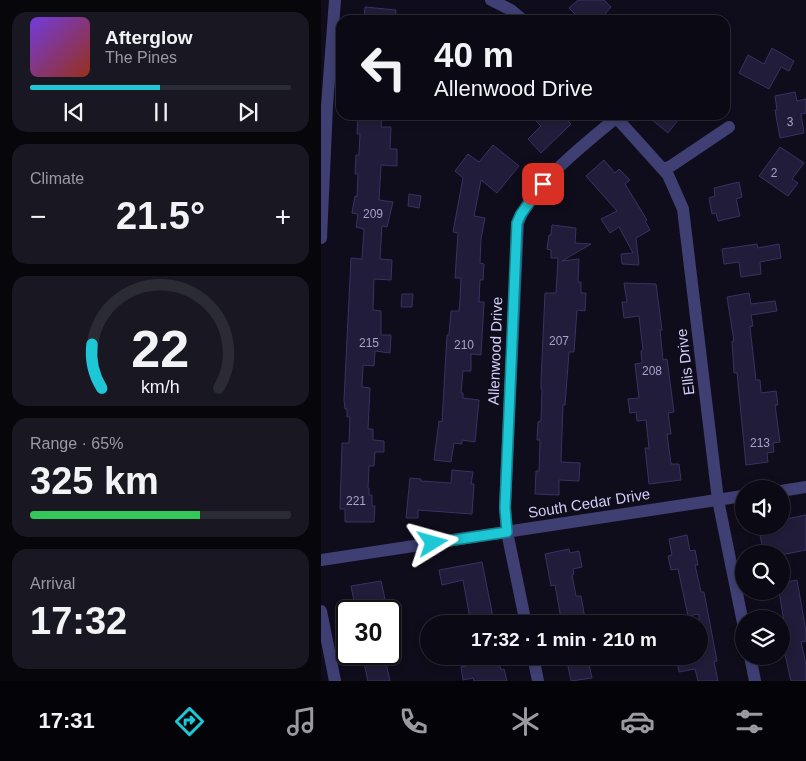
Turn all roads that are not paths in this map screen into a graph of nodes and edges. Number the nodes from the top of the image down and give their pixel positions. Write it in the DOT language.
graph roads {
  1 [pos="335,0"];
  2 [pos="491,0"];
  3 [pos="517,15"];
  4 [pos="611,120"];
  5 [pos="619,120"];
  6 [pos="729,127"];
  7 [pos="663,169"];
  8 [pos="321,238"];
  9 [pos="806,487"];
  10 [pos="790,490"];
  11 [pos="735,497"];
  12 [pos="718,500"];
  13 [pos="507,532"];
  14 [pos="321,560"];
  15 [pos="740,610"];
  16 [pos="321,611"];
  17 [pos="524,615"];
  18 [pos="535,665"];
  19 [pos="752,665"];
  20 [pos="335,681"];
  21 [pos="538,681"];
  22 [pos="755,681"];
  1 -- 8 [label="street"];
  2 -- 3 [label="street"];
  4 -- 13 [label="street, Allenwood Drive"];
  5 -- 7 [label="street, Ellis Drive"];
  6 -- 7 [label="street"];
  7 -- 12 [label="street, Ellis Drive"];
  9 -- 10 [label="street"];
  11 -- 12 [label="street, South Cedar Drive"];
  12 -- 13 [label="street, South Cedar Drive"];
  12 -- 15 [label="street, Ellis Drive"];
  13 -- 14 [label="street, South Cedar Drive"];
  13 -- 17 [label="street, Allenwood Drive"];
  16 -- 20 [label="street"];
  18 -- 21 [label="street"];
  19 -- 22 [label="street"];
}
